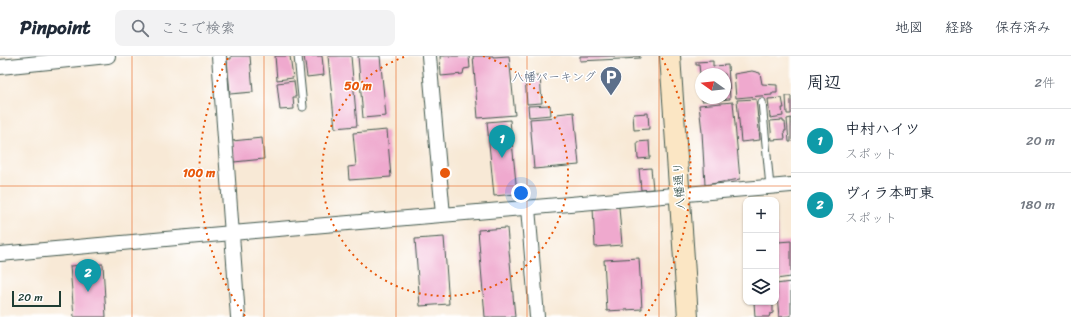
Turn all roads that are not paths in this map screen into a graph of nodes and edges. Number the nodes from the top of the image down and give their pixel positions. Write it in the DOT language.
graph roads {
  1 [pos="108,56"];
  2 [pos="219,56"];
  3 [pos="298,56"];
  4 [pos="429,56"];
  5 [pos="670,56"];
  6 [pos="92,57"];
  7 [pos="61,59"];
  8 [pos="0,67"];
  9 [pos="762,102"];
  10 [pos="302,107"];
  11 [pos="791,185"];
  12 [pos="770,187"];
  13 [pos="680,194"];
  14 [pos="528,208"];
  15 [pos="442,215"];
  16 [pos="232,233"];
  17 [pos="0,254"];
  18 [pos="238,317"];
  19 [pos="537,317"];
  20 [pos="688,317"];
  1 -- 6 [label="street"];
  2 -- 16 [label="street"];
  3 -- 10 [label="lane"];
  4 -- 15 [label="street"];
  5 -- 13 [label="main road, 八幡通り"];
  6 -- 7 [label="street"];
  7 -- 8 [label="street"];
  9 -- 12 [label="lane"];
  11 -- 12 [label="street"];
  12 -- 13 [label="street"];
  13 -- 14 [label="street"];
  13 -- 20 [label="main road, 八幡通り"];
  14 -- 15 [label="street"];
  14 -- 19 [label="street"];
  15 -- 16 [label="street"];
  16 -- 17 [label="street"];
  16 -- 18 [label="street"];
}
